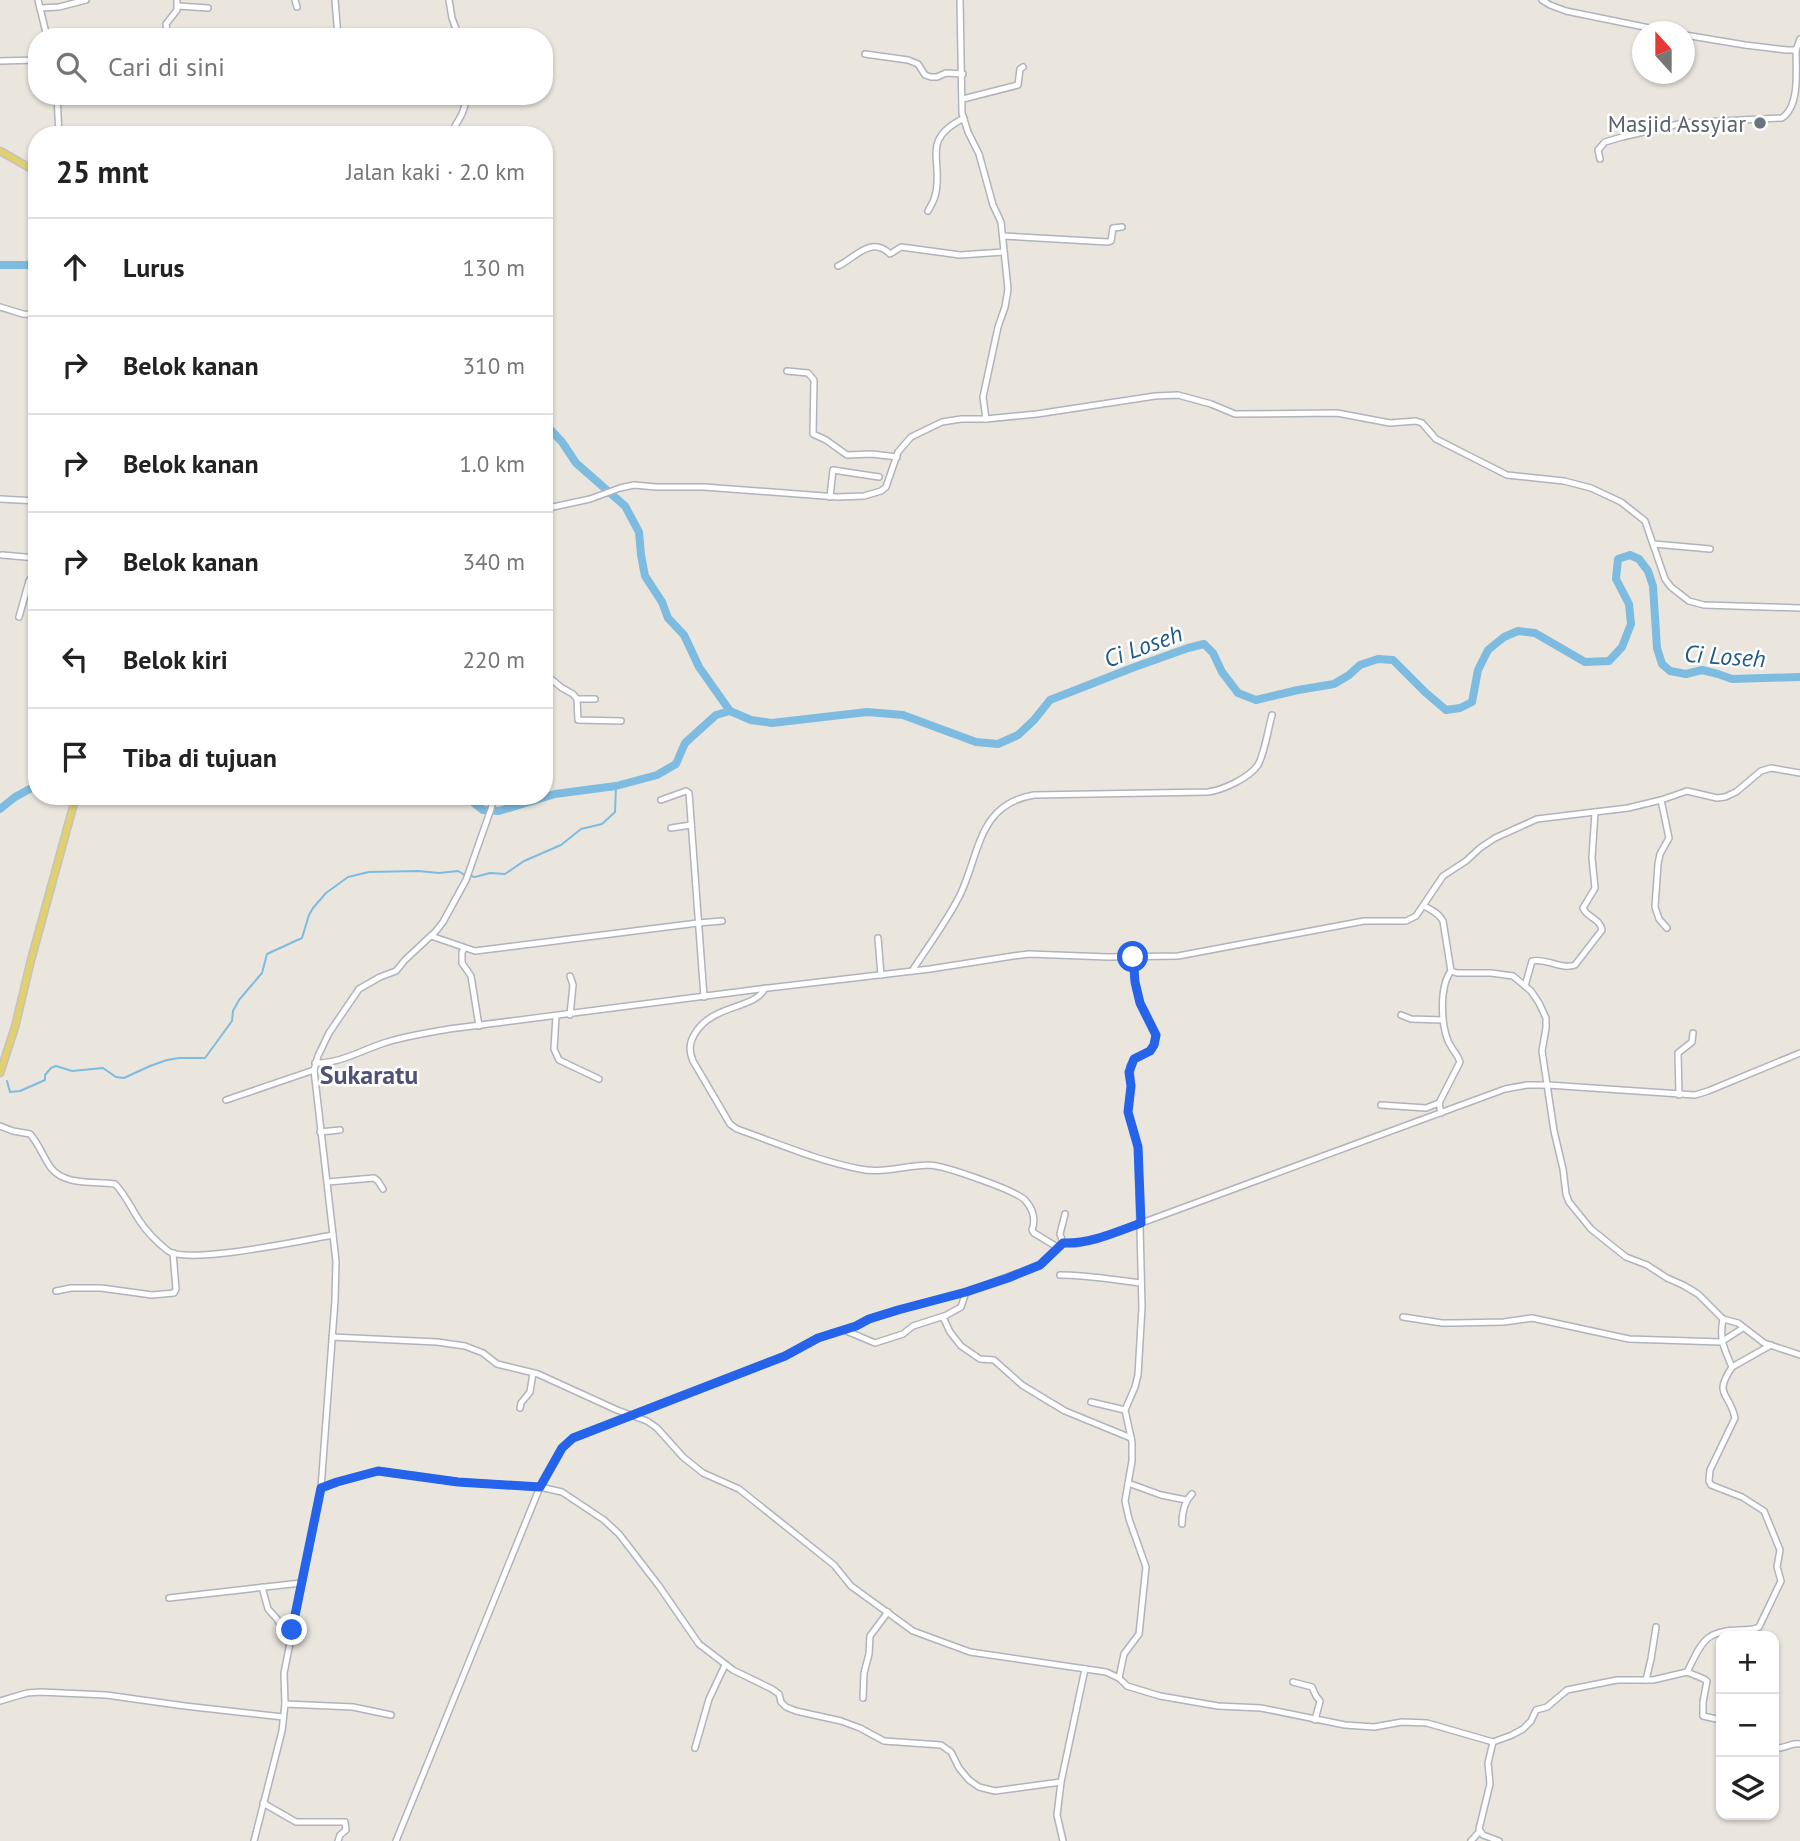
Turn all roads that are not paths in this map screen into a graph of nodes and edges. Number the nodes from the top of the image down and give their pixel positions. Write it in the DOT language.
graph roads {
  1 [pos="38,0"];
  2 [pos="86,0"];
  3 [pos="335,0"];
  4 [pos="449,0"];
  5 [pos="960,0"];
  6 [pos="1542,0"];
  7 [pos="177,3"];
  8 [pos="40,8"];
  9 [pos="208,8"];
  10 [pos="1632,24"];
  11 [pos="45,28"];
  12 [pos="167,28"];
  13 [pos="336,28"];
  14 [pos="456,28"];
  15 [pos="1695,36"];
  16 [pos="1800,39"];
  17 [pos="1796,50"];
  18 [pos="865,54"];
  19 [pos="28,60"];
  20 [pos="0,61"];
  21 [pos="1023,68"];
  22 [pos="962,74"];
  23 [pos="963,99"];
  24 [pos="1798,99"];
  25 [pos="57,105"];
  26 [pos="466,105"];
  27 [pos="964,118"];
  28 [pos="59,126"];
  29 [pos="455,126"];
  30 [pos="0,151"];
  31 [pos="1600,159"];
  32 [pos="28,167"];
  33 [pos="928,211"];
  34 [pos="1122,227"];
  35 [pos="1003,236"];
  36 [pos="1004,252"];
  37 [pos="838,266"];
  38 [pos="0,307"];
  39 [pos="28,315"];
  40 [pos="787,372"];
  41 [pos="986,419"];
  42 [pos="897,457"];
  43 [pos="879,477"];
  44 [pos="830,497"];
  45 [pos="0,499"];
  46 [pos="28,501"];
  47 [pos="553,507"];
  48 [pos="1654,544"];
  49 [pos="1710,549"];
  50 [pos="2,555"];
  51 [pos="28,557"];
  52 [pos="28,585"];
  53 [pos="1800,608"];
  54 [pos="19,617"];
  55 [pos="553,680"];
  56 [pos="577,699"];
  57 [pos="595,699"];
  58 [pos="1272,715"];
  59 [pos="621,721"];
  60 [pos="1800,773"];
  61 [pos="662,800"];
  62 [pos="1661,800"];
  63 [pos="73,805"];
  64 [pos="492,805"];
  65 [pos="1595,812"];
  66 [pos="691,825"];
  67 [pos="671,828"];
  68 [pos="1423,906"];
  69 [pos="722,921"];
  70 [pos="698,923"];
  71 [pos="1667,928"];
  72 [pos="430,936"];
  73 [pos="878,938"];
  74 [pos="464,948"];
  75 [pos="1133,957"];
  76 [pos="912,971"];
  77 [pos="1451,971"];
  78 [pos="881,975"];
  79 [pos="570,976"];
  80 [pos="1525,986"];
  81 [pos="765,988"];
  82 [pos="704,996"];
  83 [pos="570,1014"];
  84 [pos="1401,1015"];
  85 [pos="556,1016"];
  86 [pos="1442,1020"];
  87 [pos="479,1026"];
  88 [pos="1693,1033"];
  89 [pos="1800,1053"];
  90 [pos="315,1067"];
  91 [pos="0,1073"];
  92 [pos="599,1079"];
  93 [pos="1548,1085"];
  94 [pos="1679,1095"];
  95 [pos="226,1100"];
  96 [pos="1439,1103"];
  97 [pos="1381,1105"];
  98 [pos="1441,1113"];
  99 [pos="0,1126"];
  100 [pos="340,1130"];
  101 [pos="320,1132"];
  102 [pos="328,1182"];
  103 [pos="383,1189"];
  104 [pos="1065,1214"];
  105 [pos="1141,1223"];
  106 [pos="333,1235"];
  107 [pos="1060,1245"];
  108 [pos="173,1253"];
  109 [pos="1060,1275"];
  110 [pos="1141,1283"];
  111 [pos="56,1291"];
  112 [pos="966,1292"];
  113 [pos="944,1316"];
  114 [pos="1404,1317"];
  115 [pos="1723,1319"];
  116 [pos="1743,1328"];
  117 [pos="843,1330"];
  118 [pos="332,1337"];
  119 [pos="1721,1342"];
  120 [pos="1771,1345"];
  121 [pos="1800,1355"];
  122 [pos="1732,1367"];
  123 [pos="533,1373"];
  124 [pos="1091,1402"];
  125 [pos="520,1408"];
  126 [pos="1125,1410"];
  127 [pos="631,1415"];
  128 [pos="1131,1438"];
  129 [pos="1128,1483"];
  130 [pos="540,1487"];
  131 [pos="321,1488"];
  132 [pos="1192,1494"];
  133 [pos="1186,1500"];
  134 [pos="1182,1524"];
  135 [pos="301,1583"];
  136 [pos="261,1587"];
  137 [pos="170,1598"];
  138 [pos="888,1612"];
  139 [pos="281,1626"];
  140 [pos="1656,1627"];
  141 [pos="725,1665"];
  142 [pos="1086,1669"];
  143 [pos="1687,1672"];
  144 [pos="1119,1678"];
  145 [pos="1646,1680"];
  146 [pos="1293,1682"];
  147 [pos="863,1698"];
  148 [pos="0,1701"];
  149 [pos="285,1704"];
  150 [pos="391,1716"];
  151 [pos="283,1717"];
  152 [pos="1716,1719"];
  153 [pos="1315,1720"];
  154 [pos="1493,1742"];
  155 [pos="1800,1744"];
  156 [pos="695,1748"];
  157 [pos="1779,1748"];
  158 [pos="1060,1782"];
  159 [pos="263,1803"];
  160 [pos="1480,1831"];
  161 [pos="254,1841"];
  162 [pos="338,1841"];
  163 [pos="396,1841"];
  164 [pos="1063,1841"];
  165 [pos="1471,1841"];
  166 [pos="1499,1841"];
  1 -- 8 [label="street"];
  2 -- 8 [label="street"];
  3 -- 13 [label="street"];
  4 -- 14 [label="street"];
  5 -- 22 [label="street"];
  6 -- 10 [label="street"];
  7 -- 9 [label="street"];
  7 -- 12 [label="street"];
  8 -- 11 [label="street"];
  15 -- 17 [label="street"];
  16 -- 17 [label="street"];
  17 -- 24 [label="street"];
  18 -- 22 [label="street"];
  19 -- 20 [label="street"];
  21 -- 23 [label="street"];
  22 -- 23 [label="street"];
  23 -- 27 [label="street"];
  24 -- 31 [label="street"];
  25 -- 28 [label="street"];
  26 -- 29 [label="street"];
  27 -- 33 [label="street"];
  27 -- 35 [label="street"];
  30 -- 32 [label="main road"];
  34 -- 35 [label="street"];
  35 -- 36 [label="street"];
  36 -- 37 [label="street"];
  36 -- 41 [label="street"];
  38 -- 39 [label="street"];
  40 -- 42 [label="street"];
  41 -- 42 [label="street"];
  41 -- 48 [label="street"];
  42 -- 44 [label="street"];
  43 -- 44 [label="street"];
  44 -- 47 [label="street"];
  45 -- 46 [label="street"];
  48 -- 49 [label="street"];
  48 -- 53 [label="street"];
  50 -- 51 [label="street"];
  52 -- 54 [label="street"];
  55 -- 56 [label="street"];
  56 -- 57 [label="street"];
  56 -- 59 [label="street"];
  58 -- 76 [label="street"];
  60 -- 62 [label="street"];
  61 -- 66 [label="street"];
  62 -- 65 [label="street"];
  62 -- 71 [label="street"];
  63 -- 91 [label="main road"];
  64 -- 72 [label="street"];
  65 -- 68 [label="street"];
  65 -- 80 [label="street"];
  66 -- 67 [label="street"];
  66 -- 70 [label="street"];
  68 -- 75 [label="street"];
  68 -- 77 [label="street"];
  69 -- 70 [label="street"];
  70 -- 74 [label="street"];
  70 -- 82 [label="street"];
  72 -- 74 [label="street"];
  72 -- 90 [label="street"];
  73 -- 78 [label="street"];
  74 -- 87 [label="street"];
  75 -- 76 [label="street"];
  75 -- 105 [label="street"];
  76 -- 78 [label="street"];
  77 -- 80 [label="street"];
  77 -- 86 [label="street"];
  78 -- 81 [label="street"];
  79 -- 83 [label="street"];
  80 -- 93 [label="street"];
  81 -- 82 [label="street"];
  81 -- 107 [label="street"];
  82 -- 83 [label="street"];
  83 -- 85 [label="street"];
  84 -- 86 [label="street"];
  85 -- 87 [label="street"];
  85 -- 92 [label="street"];
  86 -- 96 [label="street"];
  87 -- 90 [label="street"];
  88 -- 94 [label="street"];
  89 -- 94 [label="street"];
  90 -- 95 [label="street"];
  90 -- 101 [label="street"];
  93 -- 94 [label="street"];
  93 -- 98 [label="street"];
  93 -- 115 [label="street"];
  96 -- 97 [label="street"];
  96 -- 98 [label="street"];
  98 -- 105 [label="street"];
  99 -- 108 [label="street"];
  100 -- 101 [label="street"];
  101 -- 102 [label="street"];
  102 -- 103 [label="street"];
  102 -- 106 [label="street"];
  104 -- 107 [label="street"];
  105 -- 107 [label="street"];
  105 -- 110 [label="street"];
  106 -- 108 [label="street"];
  106 -- 118 [label="street"];
  107 -- 112 [label="street"];
  108 -- 111 [label="street"];
  109 -- 110 [label="street"];
  110 -- 126 [label="street"];
  112 -- 113 [label="street"];
  112 -- 117 [label="street"];
  113 -- 117 [label="street"];
  113 -- 128 [label="street"];
  114 -- 119 [label="street"];
  115 -- 116 [label="street"];
  115 -- 119 [label="street"];
  116 -- 119 [label="street"];
  116 -- 120 [label="street"];
  117 -- 127 [label="street"];
  118 -- 123 [label="street"];
  118 -- 131 [label="street"];
  119 -- 122 [label="street"];
  120 -- 121 [label="street"];
  120 -- 122 [label="street"];
  122 -- 143 [label="street"];
  123 -- 125 [label="street"];
  123 -- 127 [label="street"];
  124 -- 126 [label="street"];
  126 -- 128 [label="street"];
  127 -- 130 [label="street"];
  127 -- 138 [label="street"];
  128 -- 129 [label="street"];
  129 -- 133 [label="street"];
  129 -- 144 [label="street"];
  130 -- 131 [label="street"];
  130 -- 141 [label="street"];
  130 -- 163 [label="street"];
  131 -- 135 [label="street"];
  132 -- 133 [label="street"];
  133 -- 134 [label="street"];
  135 -- 136 [label="street"];
  135 -- 149 [label="street"];
  136 -- 137 [label="street"];
  136 -- 139 [label="street"];
  138 -- 142 [label="street"];
  138 -- 147 [label="street"];
  140 -- 145 [label="street"];
  141 -- 156 [label="street"];
  141 -- 158 [label="street"];
  142 -- 144 [label="street"];
  142 -- 158 [label="street"];
  143 -- 145 [label="street"];
  143 -- 152 [label="street"];
  144 -- 153 [label="street"];
  145 -- 154 [label="street"];
  146 -- 153 [label="street"];
  148 -- 151 [label="street"];
  149 -- 150 [label="street"];
  149 -- 151 [label="street"];
  151 -- 159 [label="street"];
  153 -- 154 [label="street"];
  154 -- 160 [label="street"];
  155 -- 157 [label="street"];
  158 -- 164 [label="street"];
  159 -- 161 [label="street"];
  159 -- 162 [label="street"];
  160 -- 165 [label="street"];
  160 -- 166 [label="street"];
}
